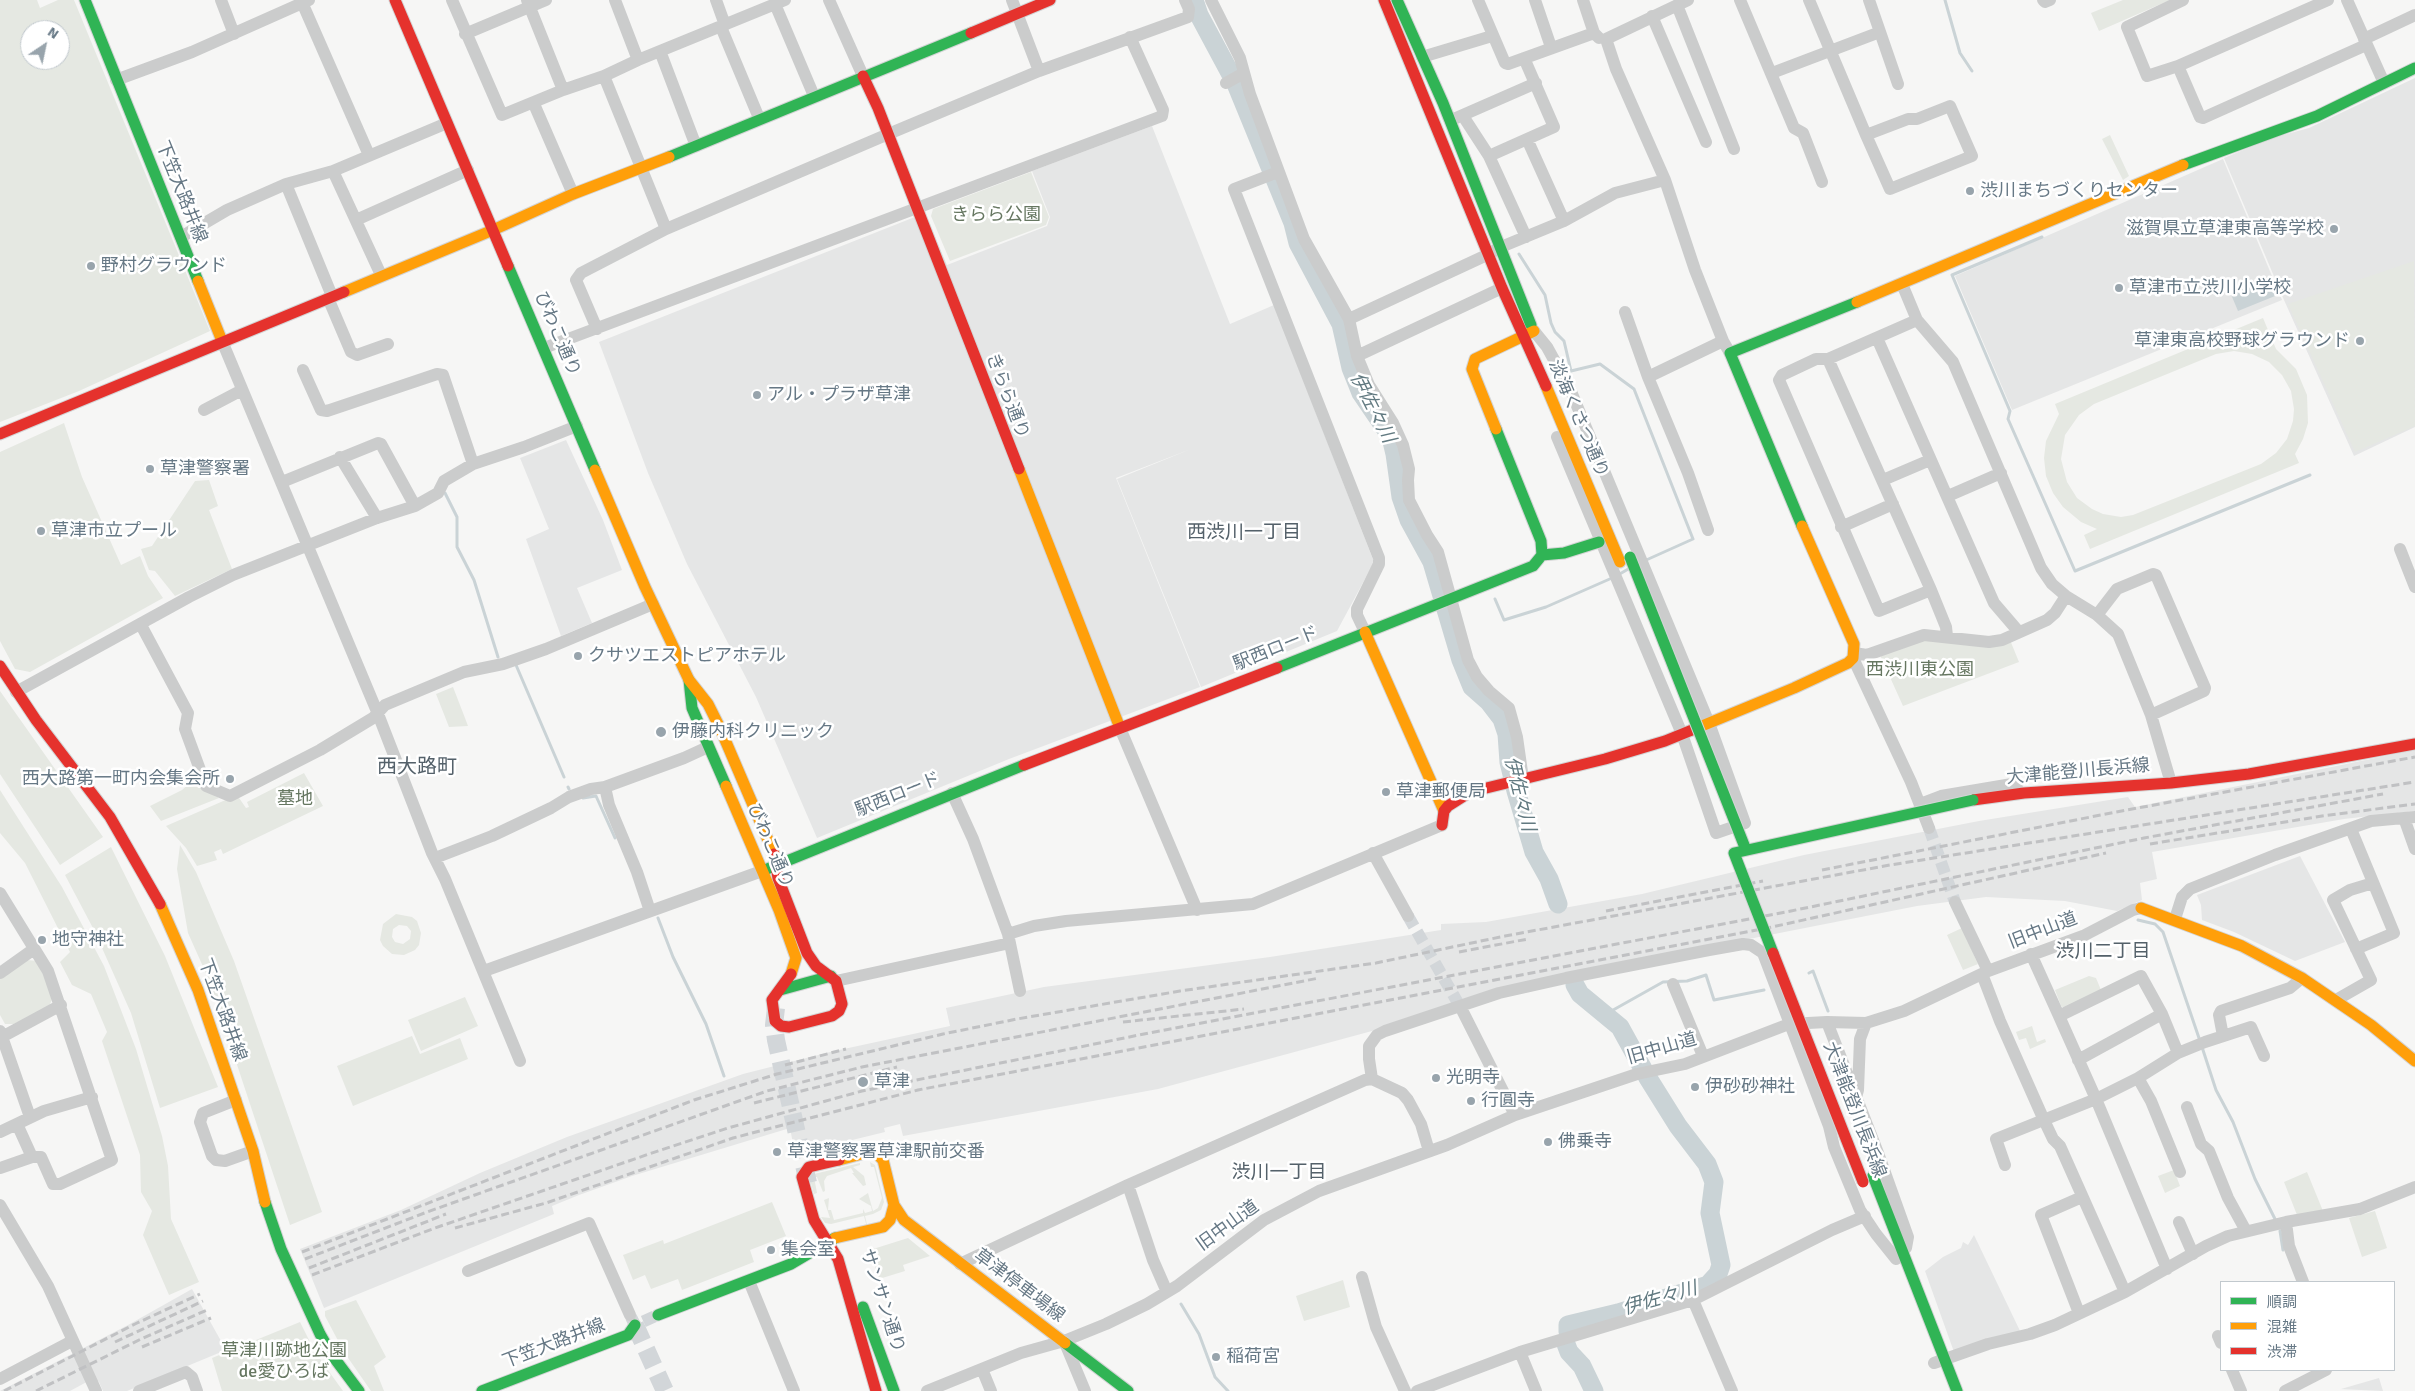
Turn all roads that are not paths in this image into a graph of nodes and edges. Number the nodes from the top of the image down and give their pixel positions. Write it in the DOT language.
graph roads {
  1 [pos="85,0"];
  2 [pos="221,0"];
  3 [pos="395,0"];
  4 [pos="452,0"];
  5 [pos="546,0"];
  6 [pos="615,0"];
  7 [pos="716,0"];
  8 [pos="829,0"];
  9 [pos="1012,0"];
  10 [pos="1050,0"];
  11 [pos="1185,0"];
  12 [pos="1210,0"];
  13 [pos="1384,0"];
  14 [pos="1397,0"];
  15 [pos="1478,0"];
  16 [pos="1535,0"];
  17 [pos="1583,0"];
  18 [pos="1740,0"];
  19 [pos="1809,0"];
  20 [pos="1868,0"];
  21 [pos="2043,0"];
  22 [pos="2050,0"];
  23 [pos="2183,0"];
  24 [pos="2328,0"];
  25 [pos="2348,0"];
  26 [pos="304,1"];
  27 [pos="780,2"];
  28 [pos="1682,2"];
  29 [pos="528,3"];
  30 [pos="1018,13"];
  31 [pos="1652,16"];
  32 [pos="2415,16"];
  33 [pos="723,26"];
  34 [pos="1594,32"];
  35 [pos="1880,32"];
  36 [pos="234,34"];
  37 [pos="466,34"];
  38 [pos="1130,36"];
  39 [pos="1492,36"];
  40 [pos="1606,40"];
  41 [pos="2365,42"];
  42 [pos="1551,47"];
  43 [pos="1830,50"];
  44 [pos="660,51"];
  45 [pos="1422,57"];
  46 [pos="1524,58"];
  47 [pos="638,60"];
  48 [pos="2178,66"];
  49 [pos="2415,68"];
  50 [pos="1040,71"];
  51 [pos="1244,73"];
  52 [pos="1772,73"];
  53 [pos="604,76"];
  54 [pos="863,76"];
  55 [pos="116,80"];
  56 [pos="1226,83"];
  57 [pos="1536,83"];
  58 [pos="2384,83"];
  59 [pos="1898,84"];
  60 [pos="563,90"];
  61 [pos="814,96"];
  62 [pos="534,104"];
  63 [pos="1463,116"];
  64 [pos="759,118"];
  65 [pos="1449,120"];
  66 [pos="447,123"];
  67 [pos="886,135"];
  68 [pos="1866,135"];
  69 [pos="1527,139"];
  70 [pos="1706,142"];
  71 [pos="696,146"];
  72 [pos="1734,150"];
  73 [pos="369,155"];
  74 [pos="1488,156"];
  75 [pos="640,168"];
  76 [pos="468,170"];
  77 [pos="333,171"];
  78 [pos="1274,174"];
  79 [pos="1665,180"];
  80 [pos="1822,182"];
  81 [pos="286,184"];
  82 [pos="573,194"];
  83 [pos="916,210"];
  84 [pos="356,220"];
  85 [pos="1564,221"];
  86 [pos="666,229"];
  87 [pos="493,230"];
  88 [pos="1526,236"];
  89 [pos="181,237"];
  90 [pos="1501,247"];
  91 [pos="1489,254"];
  92 [pos="381,275"];
  93 [pos="1902,284"];
  94 [pos="1502,288"];
  95 [pos="330,297"];
  96 [pos="1625,312"];
  97 [pos="1349,319"];
  98 [pos="1917,320"];
  99 [pos="597,329"];
  100 [pos="1529,334"];
  101 [pos="1877,338"];
  102 [pos="222,341"];
  103 [pos="1723,341"];
  104 [pos="388,344"];
  105 [pos="544,348"];
  106 [pos="1730,353"];
  107 [pos="1357,356"];
  108 [pos="1828,359"];
  109 [pos="303,370"];
  110 [pos="1648,377"];
  111 [pos="242,390"];
  112 [pos="204,410"];
  113 [pos="578,426"];
  114 [pos="0,434"];
  115 [pos="1557,437"];
  116 [pos="340,457"];
  117 [pos="1930,460"];
  118 [pos="473,464"];
  119 [pos="2001,473"];
  120 [pos="1883,480"];
  121 [pos="282,482"];
  122 [pos="1948,496"];
  123 [pos="1893,504"];
  124 [pos="415,506"];
  125 [pos="376,518"];
  126 [pos="1841,527"];
  127 [pos="1708,530"];
  128 [pos="1600,542"];
  129 [pos="307,545"];
  130 [pos="2400,549"];
  131 [pos="1542,555"];
  132 [pos="2415,587"];
  133 [pos="1931,590"];
  134 [pos="2066,596"];
  135 [pos="1451,598"];
  136 [pos="653,604"];
  137 [pos="2097,615"];
  138 [pos="141,624"];
  139 [pos="2018,631"];
  140 [pos="1365,632"];
  141 [pos="1947,636"];
  142 [pos="1854,656"];
  143 [pos="0,666"];
  144 [pos="688,680"];
  145 [pos="16,692"];
  146 [pos="378,714"];
  147 [pos="2151,715"];
  148 [pos="1709,723"];
  149 [pos="1120,728"];
  150 [pos="1682,734"];
  151 [pos="2415,744"];
  152 [pos="708,747"];
  153 [pos="1517,780"];
  154 [pos="2018,783"];
  155 [pos="2171,783"];
  156 [pos="604,787"];
  157 [pos="2082,788"];
  158 [pos="952,793"];
  159 [pos="1920,804"];
  160 [pos="1444,811"];
  161 [pos="2409,818"];
  162 [pos="1442,825"];
  163 [pos="2351,829"];
  164 [pos="759,842"];
  165 [pos="2415,849"];
  166 [pos="1740,852"];
  167 [pos="1373,853"];
  168 [pos="435,858"];
  169 [pos="776,865"];
  170 [pos="762,871"];
  171 [pos="2373,883"];
  172 [pos="0,894"];
  173 [pos="1955,902"];
  174 [pos="2141,908"];
  175 [pos="1197,910"];
  176 [pos="650,911"];
  177 [pos="1408,916"];
  178 [pos="2175,920"];
  179 [pos="1009,939"];
  180 [pos="2356,949"];
  181 [pos="39,952"];
  182 [pos="2031,954"];
  183 [pos="484,971"];
  184 [pos="1985,972"];
  185 [pos="0,973"];
  186 [pos="834,978"];
  187 [pos="2302,978"];
  188 [pos="1673,984"];
  189 [pos="780,990"];
  190 [pos="1020,991"];
  191 [pos="2336,1000"];
  192 [pos="62,1005"];
  193 [pos="1462,1010"];
  194 [pos="2162,1014"];
  195 [pos="2059,1016"];
  196 [pos="1827,1022"];
  197 [pos="1866,1023"];
  198 [pos="1789,1024"];
  199 [pos="1,1035"];
  200 [pos="2223,1036"];
  201 [pos="2178,1054"];
  202 [pos="1703,1056"];
  203 [pos="2264,1056"];
  204 [pos="2078,1060"];
  205 [pos="2415,1060"];
  206 [pos="520,1061"];
  207 [pos="2138,1078"];
  208 [pos="1372,1079"];
  209 [pos="92,1097"];
  210 [pos="1856,1097"];
  211 [pos="2096,1099"];
  212 [pos="236,1100"];
  213 [pos="2187,1106"];
  214 [pos="1515,1115"];
  215 [pos="30,1117"];
  216 [pos="2043,1118"];
  217 [pos="16,1124"];
  218 [pos="0,1132"];
  219 [pos="253,1151"];
  220 [pos="1429,1151"];
  221 [pos="32,1157"];
  222 [pos="2005,1165"];
  223 [pos="0,1168"];
  224 [pos="2180,1172"];
  225 [pos="1128,1185"];
  226 [pos="2415,1187"];
  227 [pos="2082,1197"];
  228 [pos="894,1205"];
  229 [pos="2,1213"];
  230 [pos="1865,1216"];
  231 [pos="2179,1222"];
  232 [pos="2286,1222"];
  233 [pos="2246,1231"];
  234 [pos="867,1232"];
  235 [pos="830,1242"];
  236 [pos="2193,1254"];
  237 [pos="1901,1257"];
  238 [pos="960,1264"];
  239 [pos="2167,1269"];
  240 [pos="468,1271"];
  241 [pos="1362,1277"];
  242 [pos="749,1281"];
  243 [pos="2303,1281"];
  244 [pos="1167,1292"];
  245 [pos="2125,1292"];
  246 [pos="1693,1300"];
  247 [pos="2079,1313"];
  248 [pos="658,1315"];
  249 [pos="632,1320"];
  250 [pos="72,1341"];
  251 [pos="1064,1341"];
  252 [pos="1520,1352"];
  253 [pos="1939,1361"];
  254 [pos="982,1369"];
  255 [pos="2232,1371"];
  256 [pos="2324,1371"];
  257 [pos="0,1379"];
  258 [pos="96,1391"];
  259 [pos="139,1391"];
  260 [pos="197,1391"];
  261 [pos="359,1391"];
  262 [pos="482,1391"];
  263 [pos="794,1391"];
  264 [pos="876,1391"];
  265 [pos="894,1391"];
  266 [pos="927,1391"];
  267 [pos="991,1391"];
  268 [pos="1085,1391"];
  269 [pos="1128,1391"];
  270 [pos="1405,1391"];
  271 [pos="1417,1391"];
  272 [pos="1536,1391"];
  273 [pos="1732,1391"];
  274 [pos="1946,1391"];
  275 [pos="1957,1391"];
  276 [pos="2241,1391"];
  277 [pos="2285,1391"];
  1 -- 55 [label="street, 下笠大路井線"];
  2 -- 36 [label="street"];
  3 -- 66 [label="street, びわこ通り"];
  4 -- 37 [label="street"];
  5 -- 29 [label="street"];
  6 -- 47 [label="street"];
  7 -- 33 [label="street"];
  8 -- 54 [label="street"];
  9 -- 30 [label="street"];
  10 -- 30 [label="street"];
  11 -- 38 [label="street"];
  12 -- 51 [label="street"];
  13 -- 91 [label="street, 淡海くさつ通り"];
  14 -- 45 [label="street, 淡海くさつ通り"];
  15 -- 39 [label="street"];
  16 -- 42 [label="street"];
  17 -- 34 [label="street"];
  18 -- 52 [label="street"];
  19 -- 43 [label="street"];
  20 -- 35 [label="street"];
  21 -- 22 [label="street"];
  23 -- 48 [label="street"];
  24 -- 48 [label="street"];
  25 -- 41 [label="street"];
  26 -- 36 [label="street"];
  26 -- 73 [label="street"];
  27 -- 33 [label="street"];
  27 -- 61 [label="street"];
  28 -- 31 [label="street"];
  28 -- 72 [label="street"];
  29 -- 37 [label="street"];
  29 -- 60 [label="street"];
  30 -- 50 [label="street"];
  30 -- 54 [label="street"];
  31 -- 40 [label="street"];
  31 -- 70 [label="street"];
  32 -- 41 [label="street"];
  33 -- 44 [label="street"];
  33 -- 64 [label="street"];
  34 -- 40 [label="street"];
  34 -- 42 [label="street"];
  35 -- 43 [label="street"];
  35 -- 59 [label="street"];
  36 -- 55 [label="street"];
  37 -- 62 [label="street"];
  38 -- 50 [label="street"];
  38 -- 83 [label="street"];
  39 -- 45 [label="street"];
  39 -- 46 [label="street"];
  40 -- 79 [label="street"];
  41 -- 48 [label="street"];
  41 -- 58 [label="street"];
  42 -- 46 [label="street"];
  43 -- 52 [label="street"];
  43 -- 68 [label="street"];
  44 -- 47 [label="street"];
  44 -- 71 [label="street"];
  45 -- 65 [label="street, 淡海くさつ通り"];
  46 -- 57 [label="street"];
  47 -- 53 [label="street"];
  49 -- 58 [label="street"];
  50 -- 67 [label="street"];
  51 -- 56 [label="street"];
  51 -- 78 [label="street"];
  52 -- 80 [label="street"];
  53 -- 60 [label="street"];
  53 -- 75 [label="street"];
  54 -- 61 [label="street"];
  54 -- 67 [label="street, きらら通り"];
  55 -- 89 [label="street, 下笠大路井線"];
  57 -- 63 [label="street"];
  57 -- 69 [label="street"];
  58 -- 93 [label="street"];
  60 -- 62 [label="street"];
  61 -- 64 [label="street"];
  62 -- 82 [label="street"];
  63 -- 65 [label="street"];
  63 -- 74 [label="street"];
  64 -- 71 [label="street"];
  65 -- 90 [label="street, 淡海くさつ通り"];
  66 -- 73 [label="street"];
  66 -- 76 [label="street, びわこ通り"];
  67 -- 83 [label="street, きらら通り"];
  67 -- 86 [label="street"];
  68 -- 68 [label="street"];
  69 -- 74 [label="street"];
  69 -- 85 [label="street"];
  71 -- 75 [label="street"];
  73 -- 77 [label="street"];
  74 -- 88 [label="street"];
  75 -- 82 [label="street"];
  75 -- 86 [label="street"];
  76 -- 84 [label="street"];
  76 -- 87 [label="street, びわこ通り"];
  77 -- 81 [label="street"];
  77 -- 84 [label="street"];
  78 -- 97 [label="street"];
  78 -- 140 [label="street"];
  79 -- 85 [label="street"];
  79 -- 103 [label="street"];
  81 -- 89 [label="street"];
  81 -- 95 [label="street"];
  82 -- 87 [label="street"];
  83 -- 99 [label="street"];
  83 -- 149 [label="street, きらら通り"];
  84 -- 92 [label="street"];
  85 -- 88 [label="street"];
  86 -- 99 [label="street"];
  87 -- 92 [label="street"];
  87 -- 105 [label="street, びわこ通り"];
  88 -- 90 [label="street"];
  89 -- 102 [label="street, 下笠大路井線"];
  90 -- 91 [label="street"];
  90 -- 100 [label="street, 淡海くさつ通り"];
  91 -- 94 [label="street, 淡海くさつ通り"];
  91 -- 97 [label="street"];
  92 -- 95 [label="street"];
  93 -- 98 [label="street"];
  93 -- 106 [label="street"];
  94 -- 100 [label="street, 淡海くさつ通り"];
  94 -- 107 [label="street"];
  95 -- 102 [label="street"];
  95 -- 104 [label="street"];
  96 -- 110 [label="street"];
  97 -- 107 [label="street"];
  98 -- 101 [label="street"];
  98 -- 119 [label="street"];
  99 -- 105 [label="street"];
  100 -- 131 [label="street"];
  100 -- 148 [label="street"];
  100 -- 166 [label="street, 淡海くさつ通り"];
  101 -- 108 [label="street"];
  101 -- 117 [label="street"];
  102 -- 111 [label="street"];
  102 -- 114 [label="street"];
  103 -- 106 [label="street"];
  103 -- 110 [label="street"];
  105 -- 113 [label="street, びわこ通り"];
  106 -- 142 [label="street"];
  107 -- 135 [label="street"];
  108 -- 120 [label="street"];
  108 -- 126 [label="street"];
  109 -- 118 [label="street"];
  110 -- 127 [label="street"];
  111 -- 112 [label="street"];
  111 -- 121 [label="street"];
  113 -- 118 [label="street"];
  113 -- 136 [label="street, びわこ通り"];
  115 -- 128 [label="street"];
  116 -- 121 [label="street"];
  116 -- 124 [label="street"];
  116 -- 125 [label="street"];
  117 -- 120 [label="street"];
  117 -- 122 [label="street"];
  118 -- 124 [label="street"];
  119 -- 122 [label="street"];
  119 -- 134 [label="street"];
  120 -- 123 [label="street"];
  121 -- 129 [label="street"];
  122 -- 139 [label="street"];
  123 -- 126 [label="street"];
  123 -- 133 [label="street"];
  124 -- 125 [label="street"];
  125 -- 129 [label="street"];
  126 -- 133 [label="street"];
  128 -- 131 [label="street"];
  128 -- 150 [label="street"];
  129 -- 138 [label="street"];
  129 -- 146 [label="street"];
  130 -- 132 [label="street"];
  131 -- 135 [label="street, 駅西ロード"];
  133 -- 141 [label="street"];
  134 -- 137 [label="street"];
  134 -- 139 [label="street"];
  135 -- 140 [label="street, 駅西ロード"];
  135 -- 153 [label="street"];
  136 -- 144 [label="street, びわこ通り"];
  136 -- 146 [label="street"];
  137 -- 147 [label="street"];
  137 -- 147 [label="street"];
  138 -- 145 [label="street"];
  138 -- 146 [label="street"];
  139 -- 141 [label="street"];
  140 -- 149 [label="street, 駅西ロード"];
  140 -- 160 [label="street"];
  141 -- 142 [label="street"];
  142 -- 148 [label="street"];
  142 -- 159 [label="street"];
  143 -- 145 [label="street, 下笠大路井線"];
  144 -- 152 [label="street, びわこ通り"];
  144 -- 164 [label="street"];
  144 -- 169 [label="street, びわこ通り"];
  145 -- 212 [label="street, 下笠大路井線"];
  146 -- 168 [label="street"];
  147 -- 155 [label="street"];
  148 -- 150 [label="street"];
  148 -- 150 [label="street"];
  149 -- 158 [label="street, 駅西ロード"];
  149 -- 175 [label="street"];
  150 -- 153 [label="street"];
  151 -- 155 [label="street, 大津能登川長浜線"];
  152 -- 156 [label="street"];
  152 -- 170 [label="street, びわこ通り"];
  153 -- 160 [label="street"];
  154 -- 159 [label="street"];
  155 -- 157 [label="street, 大津能登川長浜線"];
  156 -- 168 [label="street"];
  156 -- 176 [label="street"];
  157 -- 159 [label="street"];
  157 -- 166 [label="street, 大津能登川長浜線, bridge"];
  158 -- 169 [label="street, 駅西ロード"];
  158 -- 179 [label="street"];
  160 -- 162 [label="street"];
  161 -- 163 [label="street"];
  161 -- 165 [label="street"];
  162 -- 167 [label="street"];
  163 -- 171 [label="street"];
  163 -- 178 [label="street"];
  166 -- 237 [label="street, 大津能登川長浜線, bridge"];
  167 -- 175 [label="street"];
  167 -- 177 [label="street"];
  168 -- 183 [label="street"];
  169 -- 170 [label="street, 駅西ロード"];
  169 -- 186 [label="street, びわこ通り"];
  170 -- 176 [label="street"];
  170 -- 189 [label="street, びわこ通り"];
  171 -- 180 [label="street"];
  171 -- 180 [label="street"];
  172 -- 181 [label="street"];
  173 -- 184 [label="street"];
  174 -- 178 [label="street, 旧中山道"];
  174 -- 182 [label="street, 旧中山道"];
  175 -- 179 [label="street"];
  176 -- 183 [label="street"];
  178 -- 187 [label="street, 旧中山道"];
  179 -- 186 [label="street"];
  179 -- 190 [label="street"];
  180 -- 191 [label="street"];
  181 -- 185 [label="street"];
  181 -- 192 [label="street"];
  182 -- 184 [label="street, 旧中山道"];
  182 -- 195 [label="street"];
  183 -- 206 [label="street"];
  184 -- 197 [label="street, 旧中山道"];
  184 -- 216 [label="street"];
  186 -- 189 [label="street"];
  186 -- 189 [label="street, びわこ通り"];
  187 -- 191 [label="street, 旧中山道"];
  187 -- 200 [label="street"];
  188 -- 202 [label="street"];
  191 -- 205 [label="street, 旧中山道"];
  192 -- 199 [label="street"];
  192 -- 209 [label="street"];
  193 -- 214 [label="street"];
  194 -- 195 [label="street"];
  194 -- 201 [label="street"];
  194 -- 204 [label="street"];
  195 -- 204 [label="street"];
  196 -- 197 [label="street, 旧中山道"];
  196 -- 198 [label="street, 旧中山道"];
  196 -- 210 [label="street"];
  197 -- 210 [label="street"];
  198 -- 202 [label="street, 旧中山道"];
  198 -- 208 [label="street"];
  198 -- 230 [label="street"];
  199 -- 215 [label="street"];
  200 -- 201 [label="street"];
  200 -- 203 [label="street"];
  201 -- 207 [label="street"];
  202 -- 214 [label="street, 旧中山道"];
  204 -- 211 [label="street"];
  207 -- 211 [label="street"];
  207 -- 224 [label="street"];
  208 -- 220 [label="street"];
  208 -- 225 [label="street"];
  209 -- 215 [label="street"];
  209 -- 221 [label="street"];
  210 -- 237 [label="street"];
  211 -- 216 [label="street"];
  211 -- 239 [label="street"];
  212 -- 219 [label="street, 下笠大路井線"];
  212 -- 219 [label="street"];
  213 -- 233 [label="street"];
  214 -- 220 [label="street, 旧中山道"];
  215 -- 217 [label="street"];
  216 -- 222 [label="street"];
  216 -- 227 [label="street"];
  217 -- 218 [label="street"];
  217 -- 221 [label="street"];
  219 -- 261 [label="street, 下笠大路井線"];
  220 -- 244 [label="street, 旧中山道"];
  221 -- 223 [label="street"];
  225 -- 238 [label="street"];
  225 -- 244 [label="street"];
  226 -- 232 [label="street"];
  227 -- 245 [label="street"];
  227 -- 247 [label="street"];
  228 -- 234 [label="street"];
  228 -- 235 [label="street, 草津停車場線"];
  228 -- 238 [label="street, 草津停車場線"];
  229 -- 250 [label="street"];
  230 -- 237 [label="street"];
  230 -- 246 [label="street"];
  231 -- 236 [label="street"];
  232 -- 233 [label="street"];
  232 -- 243 [label="street"];
  233 -- 236 [label="street"];
  234 -- 235 [label="street"];
  234 -- 265 [label="street, サンサン通り"];
  235 -- 242 [label="street"];
  235 -- 264 [label="street, サンサン通り"];
  236 -- 239 [label="street"];
  237 -- 253 [label="street, 大津能登川長浜線"];
  238 -- 251 [label="street, 草津停車場線"];
  239 -- 245 [label="street"];
  240 -- 249 [label="street"];
  241 -- 270 [label="street"];
  242 -- 248 [label="street"];
  242 -- 263 [label="street"];
  244 -- 251 [label="street, 旧中山道"];
  245 -- 247 [label="street"];
  246 -- 252 [label="street"];
  246 -- 273 [label="street"];
  247 -- 253 [label="street"];
  249 -- 262 [label="street, 下笠大路井線"];
  250 -- 257 [label="street"];
  250 -- 258 [label="street"];
  251 -- 254 [label="street, 旧中山道"];
  251 -- 268 [label="street"];
  251 -- 269 [label="street, 草津停車場線"];
  252 -- 271 [label="street"];
  252 -- 272 [label="street"];
  253 -- 274 [label="street, 大津能登川長浜線"];
  253 -- 275 [label="street, 大津能登川長浜線"];
  254 -- 266 [label="street, 旧中山道"];
  254 -- 267 [label="street"];
  255 -- 276 [label="street"];
  256 -- 277 [label="street"];
  259 -- 260 [label="street"];
}
